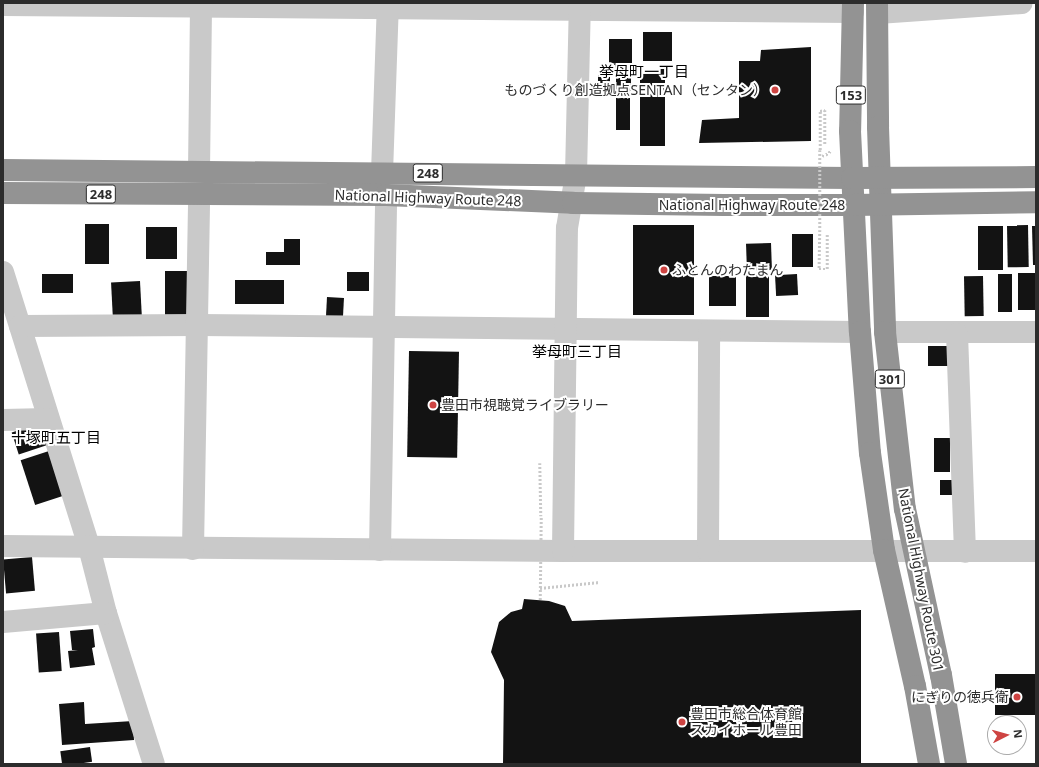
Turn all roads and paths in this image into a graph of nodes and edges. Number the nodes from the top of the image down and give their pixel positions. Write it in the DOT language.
graph roads {
  1 [pos="1022,3"];
  2 [pos="201,5"];
  3 [pos="956,5"];
  4 [pos="3,6"];
  5 [pos="388,6"];
  6 [pos="580,7"];
  7 [pos="714,8"];
  8 [pos="853,8"];
  9 [pos="877,8"];
  10 [pos="824,145"];
  11 [pos="832,146"];
  12 [pos="814,160"];
  13 [pos="3,170"];
  14 [pos="199,171"];
  15 [pos="382,173"];
  16 [pos="576,175"];
  17 [pos="880,177"];
  18 [pos="1036,177"];
  19 [pos="852,178"];
  20 [pos="3,194"];
  21 [pos="199,194"];
  22 [pos="386,196"];
  23 [pos="1036,202"];
  24 [pos="573,203"];
  25 [pos="882,204"];
  26 [pos="854,206"];
  27 [pos="827,233"];
  28 [pos="3,272"];
  29 [pos="198,325"];
  30 [pos="20,326"];
  31 [pos="383,327"];
  32 [pos="567,330"];
  33 [pos="709,331"];
  34 [pos="860,332"];
  35 [pos="885,332"];
  36 [pos="1036,332"];
  37 [pos="957,334"];
  38 [pos="48,418"];
  39 [pos="3,420"];
  40 [pos="540,464"];
  41 [pos="3,546"];
  42 [pos="89,547"];
  43 [pos="193,549"];
  44 [pos="380,550"];
  45 [pos="884,550"];
  46 [pos="563,551"];
  47 [pos="708,551"];
  48 [pos="914,552"];
  49 [pos="965,552"];
  50 [pos="1036,552"];
  51 [pos="600,582"];
  52 [pos="540,588"];
  53 [pos="540,600"];
  54 [pos="106,613"];
  55 [pos="3,622"];
  56 [pos="154,764"];
  57 [pos="928,764"];
  58 [pos="956,764"];
  1 -- 3 [label="street"];
  2 -- 4 [label="street"];
  2 -- 5 [label="street"];
  2 -- 14 [label="street"];
  3 -- 9 [label="street"];
  5 -- 6 [label="street"];
  5 -- 15 [label="street"];
  6 -- 7 [label="street"];
  6 -- 16 [label="street"];
  7 -- 8 [label="street"];
  8 -- 19 [label="highway, 153"];
  9 -- 17 [label="highway, 153"];
  10 -- 27 [label="path, bridge"];
  11 -- 12 [label="path"];
  13 -- 14 [label="highway, National Highway Route 248 / 248"];
  14 -- 15 [label="highway, National Highway Route 248 / 248"];
  15 -- 16 [label="highway, National Highway Route 248 / 248"];
  16 -- 19 [label="highway, National Highway Route 248 / 248"];
  16 -- 24 [label="street"];
  17 -- 18 [label="highway, National Highway Route 248"];
  17 -- 19 [label="highway, National Highway Route 248"];
  17 -- 25 [label="highway, 153"];
  19 -- 26 [label="highway, 153"];
  20 -- 21 [label="highway, National Highway Route 248 / 248"];
  21 -- 22 [label="highway, National Highway Route 248 / 248"];
  21 -- 29 [label="street"];
  22 -- 24 [label="highway, National Highway Route 248 / 248"];
  22 -- 31 [label="street"];
  23 -- 25 [label="highway, National Highway Route 248"];
  24 -- 26 [label="highway, National Highway Route 248 / 248"];
  24 -- 32 [label="street"];
  25 -- 26 [label="highway, National Highway Route 248"];
  25 -- 35 [label="highway, National Highway Route 301 / 301"];
  26 -- 34 [label="highway, National Highway Route 301 / 301"];
  28 -- 30 [label="street"];
  29 -- 30 [label="street"];
  29 -- 31 [label="street"];
  29 -- 43 [label="street"];
  30 -- 38 [label="street"];
  31 -- 32 [label="street"];
  31 -- 44 [label="street"];
  32 -- 33 [label="street"];
  32 -- 46 [label="street"];
  33 -- 34 [label="street"];
  33 -- 47 [label="street"];
  34 -- 45 [label="highway, National Highway Route 301 / 301"];
  35 -- 37 [label="street"];
  35 -- 48 [label="highway, National Highway Route 301 / 301"];
  36 -- 37 [label="street"];
  37 -- 49 [label="street"];
  38 -- 39 [label="street"];
  38 -- 42 [label="street"];
  40 -- 52 [label="path, bridge"];
  41 -- 42 [label="street"];
  42 -- 43 [label="street"];
  42 -- 54 [label="street"];
  43 -- 44 [label="street"];
  44 -- 46 [label="street"];
  45 -- 47 [label="street"];
  45 -- 48 [label="street"];
  45 -- 57 [label="highway, National Highway Route 301 / 301"];
  46 -- 47 [label="street"];
  48 -- 49 [label="street"];
  48 -- 58 [label="highway, National Highway Route 301 / 301"];
  49 -- 50 [label="street"];
  51 -- 52 [label="path"];
  52 -- 53 [label="path, bridge"];
  54 -- 55 [label="street"];
  54 -- 56 [label="street"];
}
